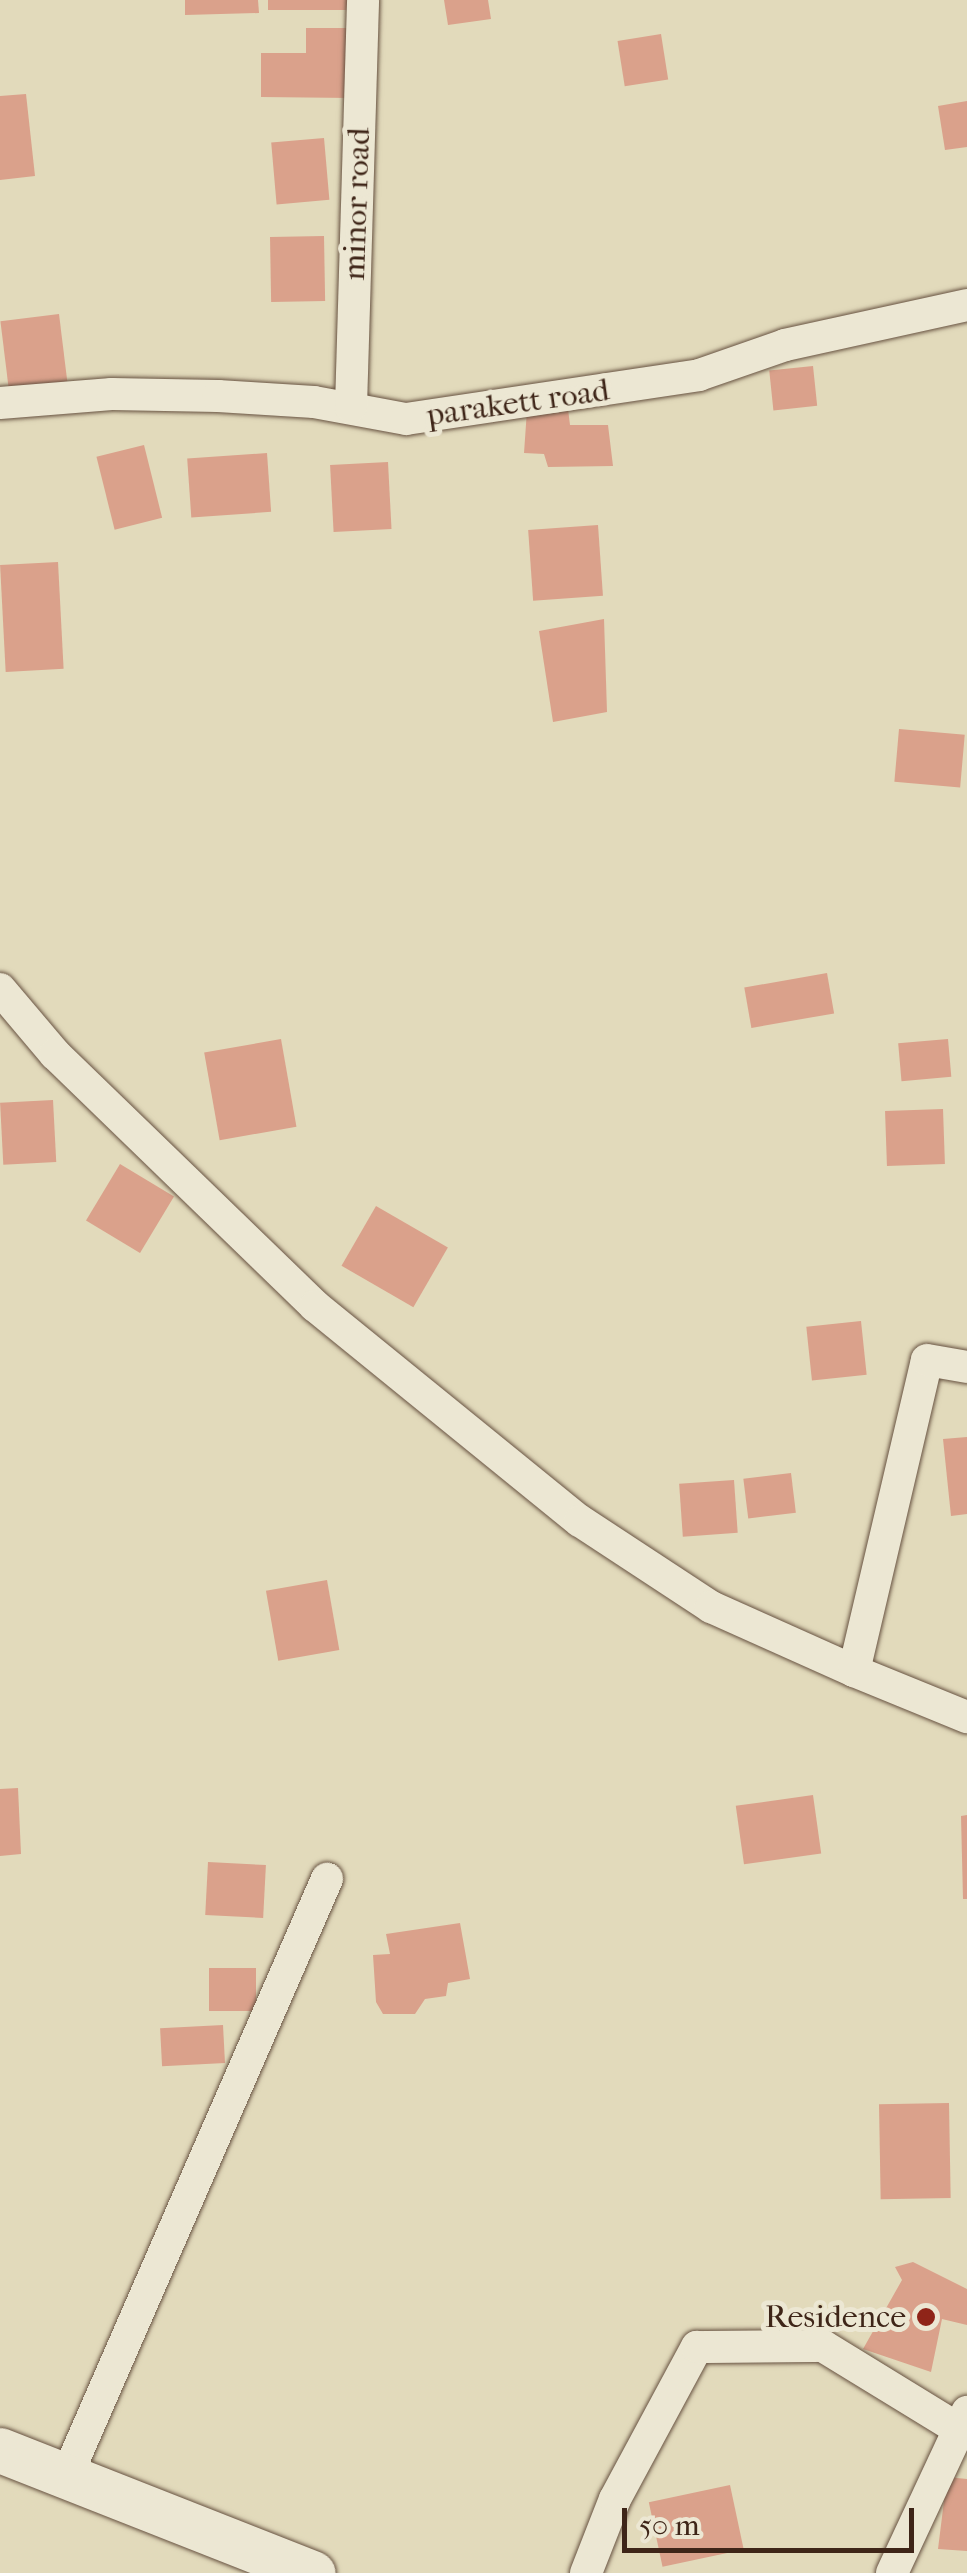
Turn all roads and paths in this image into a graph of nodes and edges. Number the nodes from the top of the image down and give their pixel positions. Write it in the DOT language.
graph roads {
  1 [pos="363,0"];
  2 [pos="967,305"];
  3 [pos="0,403"];
  4 [pos="351,407"];
  5 [pos="0,989"];
  6 [pos="967,1367"];
  7 [pos="854,1671"];
  8 [pos="967,1717"];
  9 [pos="327,1880"];
  10 [pos="963,2421"];
  11 [pos="0,2450"];
  12 [pos="65,2480"];
  13 [pos="313,2573"];
  14 [pos="586,2573"];
  15 [pos="892,2573"];
  1 -- 4 [label="street, minor road"];
  2 -- 4 [label="street, parakett road"];
  3 -- 4 [label="street, parakett road"];
  5 -- 7 [label="street"];
  6 -- 7 [label="street"];
  7 -- 8 [label="street"];
  9 -- 12 [label="street"];
  10 -- 14 [label="street"];
  10 -- 15 [label="street"];
  11 -- 12 [label="main road"];
  12 -- 13 [label="main road"];
}
